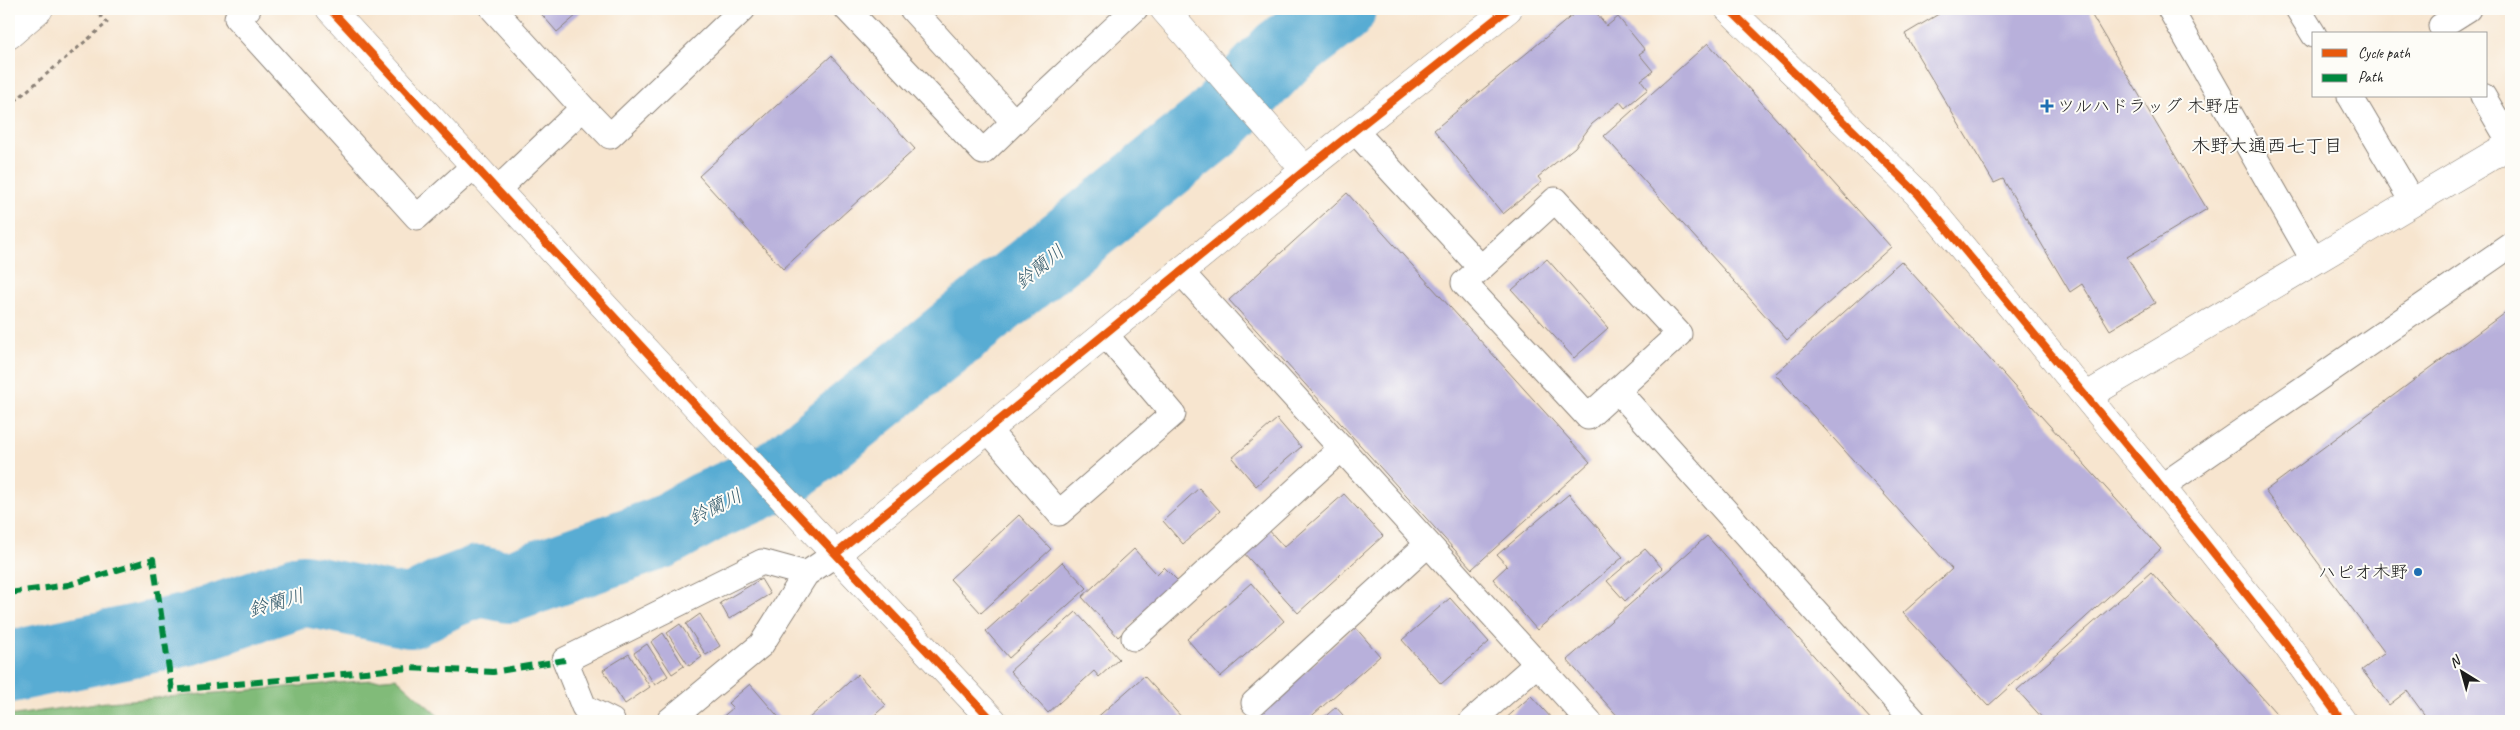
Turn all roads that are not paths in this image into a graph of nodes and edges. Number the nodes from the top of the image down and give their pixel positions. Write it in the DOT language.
graph roads {
  1 [pos="248,9"];
  2 [pos="330,9"];
  3 [pos="493,9"];
  4 [pos="743,9"];
  5 [pos="847,9"];
  6 [pos="912,9"];
  7 [pos="1135,9"];
  8 [pos="1164,9"];
  9 [pos="1508,9"];
  10 [pos="1729,9"];
  11 [pos="2170,9"];
  12 [pos="2298,9"];
  13 [pos="2468,9"];
  14 [pos="29,12"];
  15 [pos="2438,23"];
  16 [pos="2312,32"];
  17 [pos="9,35"];
  18 [pos="2351,98"];
  19 [pos="2483,98"];
  20 [pos="583,108"];
  21 [pos="1014,122"];
  22 [pos="1355,131"];
  23 [pos="2511,144"];
  24 [pos="475,165"];
  25 [pos="1305,170"];
  26 [pos="497,190"];
  27 [pos="2413,203"];
  28 [pos="2511,245"];
  29 [pos="2314,261"];
  30 [pos="1481,268"];
  31 [pos="1181,272"];
  32 [pos="1105,334"];
  33 [pos="1617,390"];
  34 [pos="2088,396"];
  35 [pos="988,430"];
  36 [pos="1342,448"];
  37 [pos="2161,486"];
  38 [pos="1428,544"];
  39 [pos="837,553"];
  40 [pos="806,574"];
  41 [pos="1134,638"];
  42 [pos="1537,664"];
  43 [pos="1254,702"];
  44 [pos="612,721"];
  45 [pos="669,721"];
  46 [pos="993,721"];
  47 [pos="1472,721"];
  48 [pos="1589,721"];
  49 [pos="1914,721"];
  50 [pos="2342,721"];
  1 -- 24 [label="lane"];
  2 -- 24 [label="street"];
  3 -- 20 [label="lane"];
  4 -- 20 [label="lane"];
  5 -- 21 [label="lane"];
  6 -- 21 [label="lane"];
  7 -- 21 [label="lane"];
  8 -- 25 [label="street"];
  9 -- 22 [label="street"];
  10 -- 34 [label="street"];
  11 -- 29 [label="lane"];
  12 -- 16 [label="lane"];
  13 -- 15 [label="lane"];
  14 -- 17 [label="street"];
  18 -- 27 [label="lane"];
  19 -- 23 [label="lane"];
  20 -- 26 [label="lane"];
  22 -- 25 [label="street"];
  22 -- 30 [label="lane"];
  23 -- 27 [label="street"];
  24 -- 26 [label="street"];
  25 -- 31 [label="street"];
  26 -- 39 [label="street"];
  27 -- 29 [label="street"];
  28 -- 37 [label="lane"];
  29 -- 34 [label="street"];
  30 -- 33 [label="lane"];
  30 -- 33 [label="lane"];
  31 -- 32 [label="street"];
  31 -- 36 [label="lane"];
  32 -- 35 [label="street"];
  32 -- 35 [label="lane"];
  33 -- 49 [label="lane"];
  34 -- 37 [label="street"];
  35 -- 39 [label="street"];
  36 -- 38 [label="lane"];
  36 -- 41 [label="lane"];
  37 -- 50 [label="street"];
  38 -- 42 [label="lane"];
  38 -- 43 [label="lane"];
  39 -- 40 [label="lane"];
  39 -- 46 [label="street"];
  40 -- 44 [label="lane"];
  40 -- 45 [label="lane"];
  42 -- 47 [label="lane"];
  42 -- 48 [label="lane"];
}
